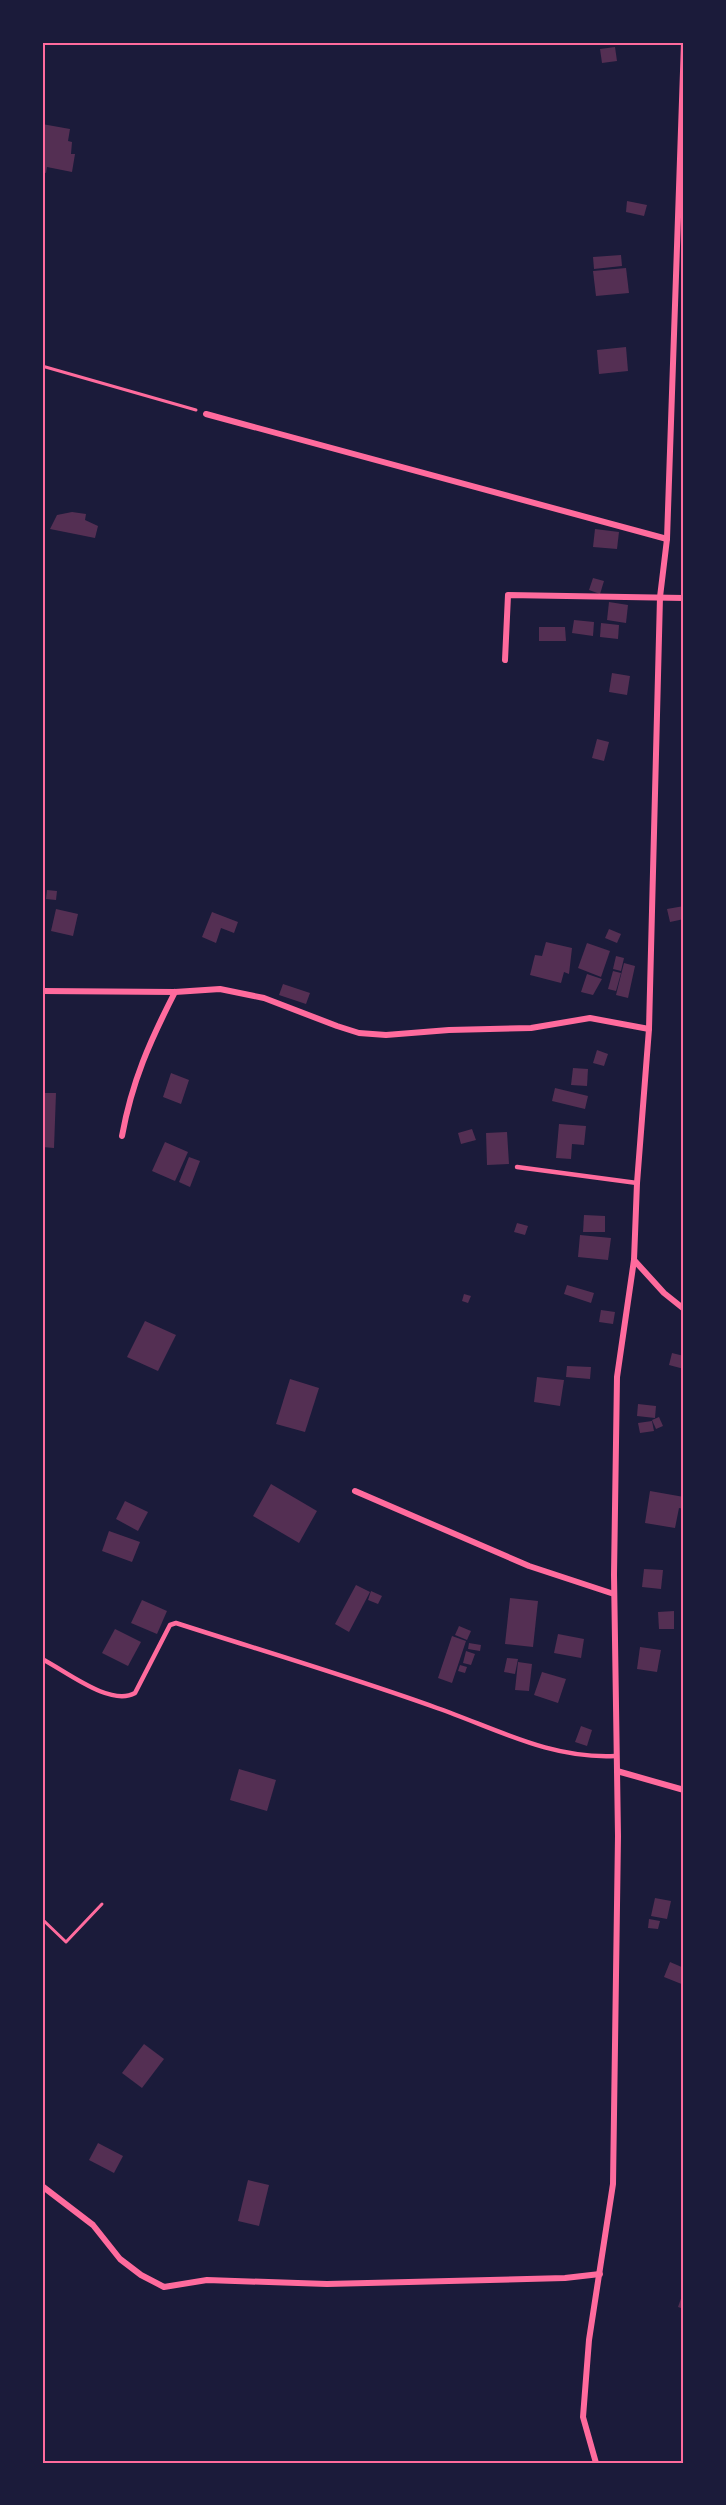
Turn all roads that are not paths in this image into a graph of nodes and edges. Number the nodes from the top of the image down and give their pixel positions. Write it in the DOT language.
graph roads {
  1 [pos="684,42"];
  2 [pos="206,414"];
  3 [pos="667,539"];
  4 [pos="660,597"];
  5 [pos="684,598"];
  6 [pos="505,660"];
  7 [pos="42,991"];
  8 [pos="174,992"];
  9 [pos="649,1029"];
  10 [pos="122,1136"];
  11 [pos="517,1167"];
  12 [pos="637,1183"];
  13 [pos="634,1260"];
  14 [pos="684,1309"];
  15 [pos="355,1491"];
  16 [pos="615,1594"];
  17 [pos="42,1659"];
  18 [pos="615,1756"];
  19 [pos="616,1771"];
  20 [pos="684,1790"];
  21 [pos="42,2186"];
  22 [pos="600,2274"];
  23 [pos="596,2463"];
  1 -- 3 [label="street"];
  2 -- 3 [label="street"];
  3 -- 4 [label="street"];
  4 -- 5 [label="street"];
  4 -- 6 [label="street"];
  4 -- 9 [label="street"];
  7 -- 8 [label="street"];
  8 -- 9 [label="street"];
  8 -- 10 [label="street"];
  9 -- 12 [label="street"];
  11 -- 12 [label="lane"];
  12 -- 13 [label="street"];
  13 -- 14 [label="street"];
  13 -- 16 [label="street"];
  15 -- 16 [label="street"];
  16 -- 18 [label="street"];
  17 -- 18 [label="lane"];
  18 -- 19 [label="street"];
  19 -- 20 [label="street"];
  19 -- 22 [label="street"];
  21 -- 22 [label="street"];
  22 -- 23 [label="street"];
}
